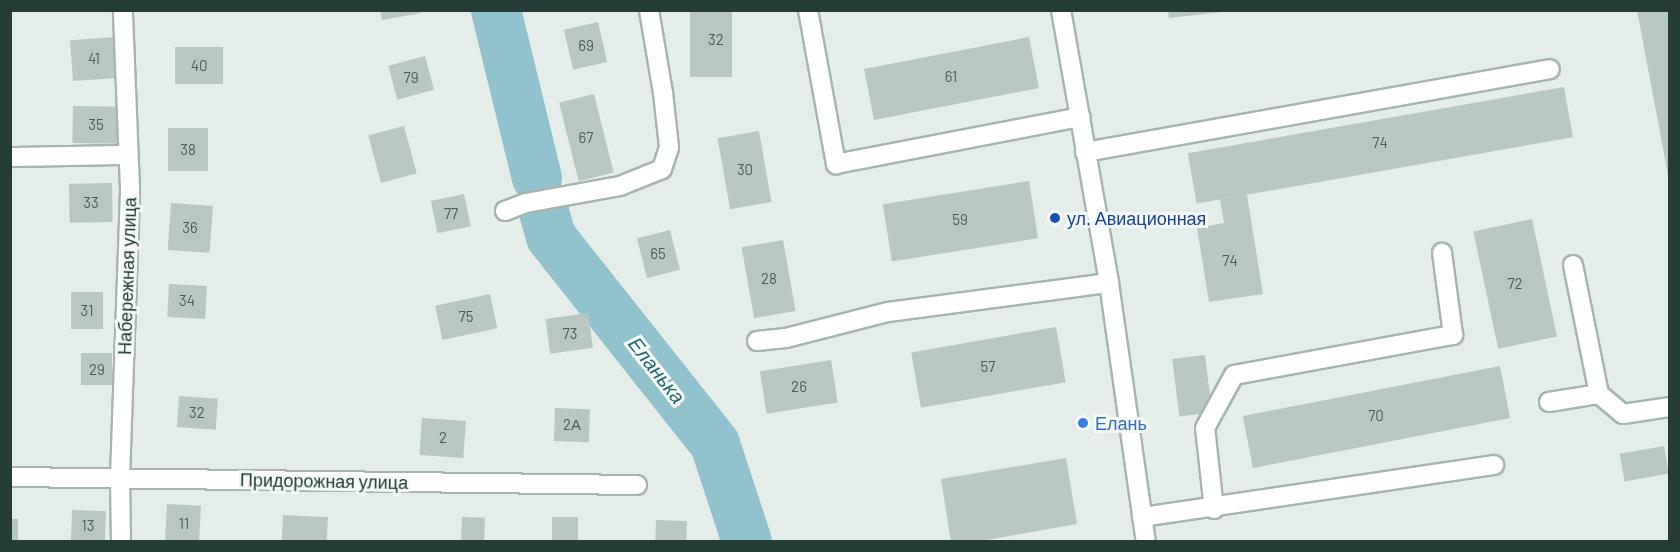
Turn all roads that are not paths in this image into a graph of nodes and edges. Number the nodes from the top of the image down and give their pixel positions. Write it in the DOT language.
graph roads {
  1 [pos="123,10"];
  2 [pos="649,10"];
  3 [pos="808,10"];
  4 [pos="1061,10"];
  5 [pos="1550,69"];
  6 [pos="1081,117"];
  7 [pos="1085,152"];
  8 [pos="127,155"];
  9 [pos="10,157"];
  10 [pos="505,211"];
  11 [pos="1442,253"];
  12 [pos="1573,265"];
  13 [pos="1109,282"];
  14 [pos="757,341"];
  15 [pos="1599,394"];
  16 [pos="1549,402"];
  17 [pos="1670,407"];
  18 [pos="1494,465"];
  19 [pos="10,477"];
  20 [pos="120,478"];
  21 [pos="637,485"];
  22 [pos="1214,508"];
  23 [pos="1142,517"];
  24 [pos="121,542"];
  25 [pos="1146,542"];
  1 -- 8 [label="street, Набережная улица"];
  2 -- 10 [label="street"];
  3 -- 6 [label="street"];
  4 -- 6 [label="street"];
  5 -- 7 [label="street"];
  6 -- 7 [label="street"];
  7 -- 13 [label="street"];
  8 -- 9 [label="street"];
  8 -- 20 [label="street, Набережная улица"];
  11 -- 22 [label="street"];
  12 -- 15 [label="street"];
  13 -- 14 [label="street"];
  13 -- 23 [label="street"];
  15 -- 16 [label="street"];
  15 -- 17 [label="street"];
  18 -- 22 [label="street"];
  19 -- 20 [label="street, Придорожная улица"];
  20 -- 21 [label="street, Придорожная улица"];
  20 -- 24 [label="street, Набережная улица"];
  22 -- 23 [label="street"];
  23 -- 25 [label="street"];
}
